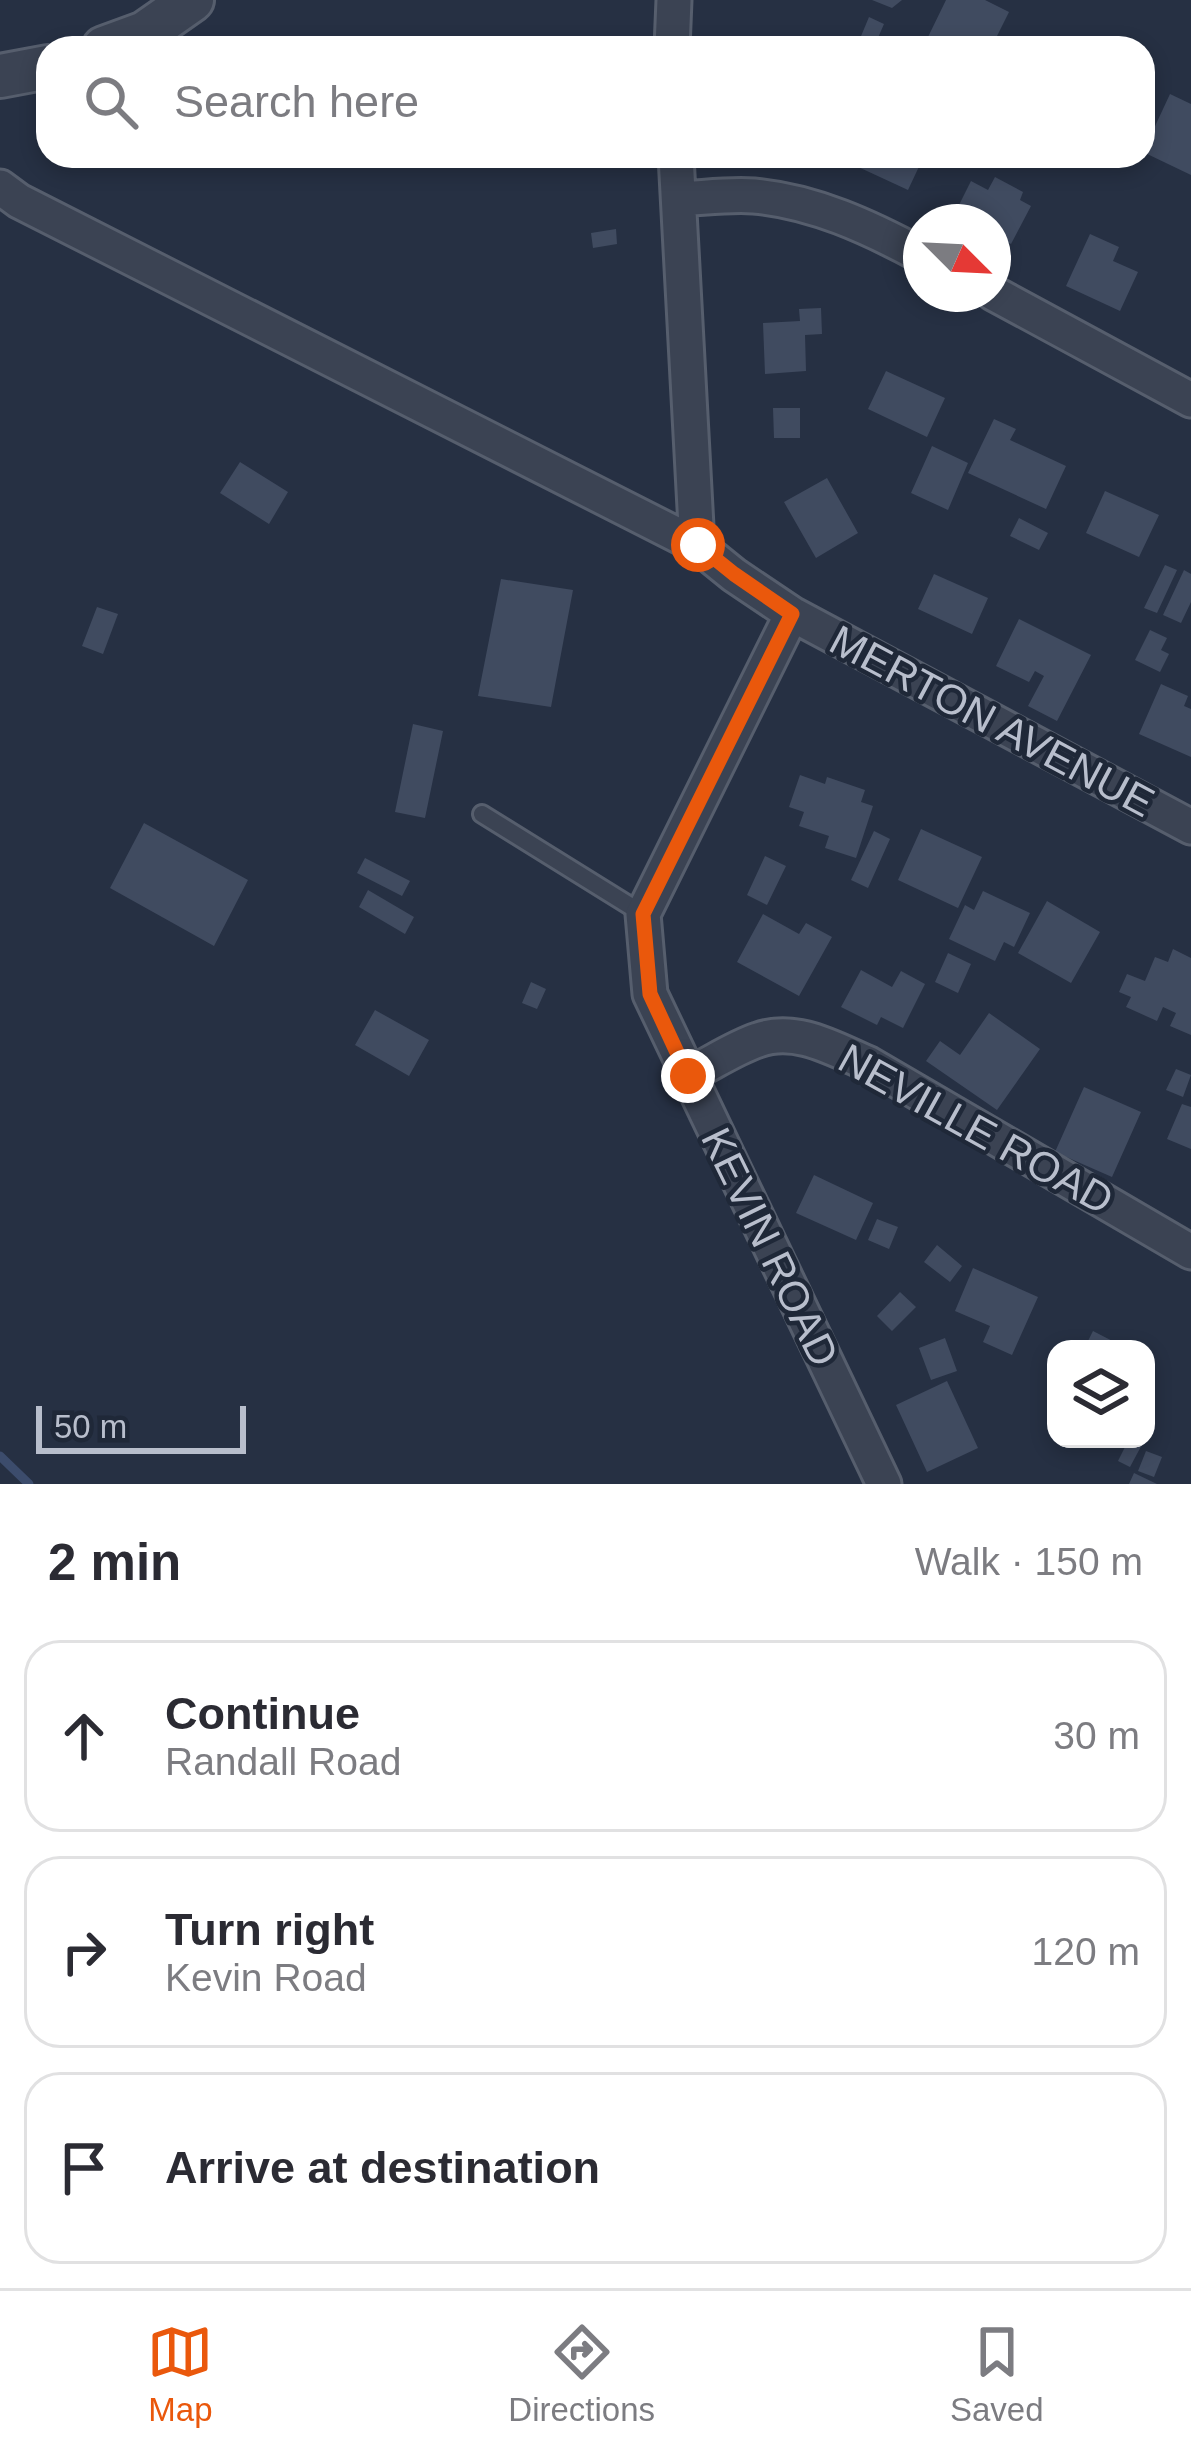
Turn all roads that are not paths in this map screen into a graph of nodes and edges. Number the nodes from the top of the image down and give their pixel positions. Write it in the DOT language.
graph roads {
  1 [pos="192,0"];
  2 [pos="674,0"];
  3 [pos="137,36"];
  4 [pos="672,36"];
  5 [pos="36,69"];
  6 [pos="0,76"];
  7 [pos="677,168"];
  8 [pos="0,187"];
  9 [pos="679,199"];
  10 [pos="903,247"];
  11 [pos="1011,303"];
  12 [pos="1191,400"];
  13 [pos="698,545"];
  14 [pos="792,614"];
  15 [pos="482,814"];
  16 [pos="1191,827"];
  17 [pos="643,914"];
  18 [pos="688,1076"];
  19 [pos="1191,1252"];
  20 [pos="884,1484"];
  1 -- 3 [label="street"];
  2 -- 4 [label="street"];
  5 -- 6 [label="street"];
  7 -- 9 [label="street"];
  8 -- 13 [label="street, MERTON AVENUE"];
  9 -- 10 [label="street"];
  9 -- 13 [label="street"];
  11 -- 12 [label="street"];
  13 -- 14 [label="street, MERTON AVENUE"];
  14 -- 16 [label="street, MERTON AVENUE"];
  14 -- 17 [label="street"];
  15 -- 17 [label="lane"];
  17 -- 18 [label="street, KEVIN ROAD"];
  18 -- 19 [label="street, NEVILLE ROAD"];
  18 -- 20 [label="street, KEVIN ROAD"];
}
